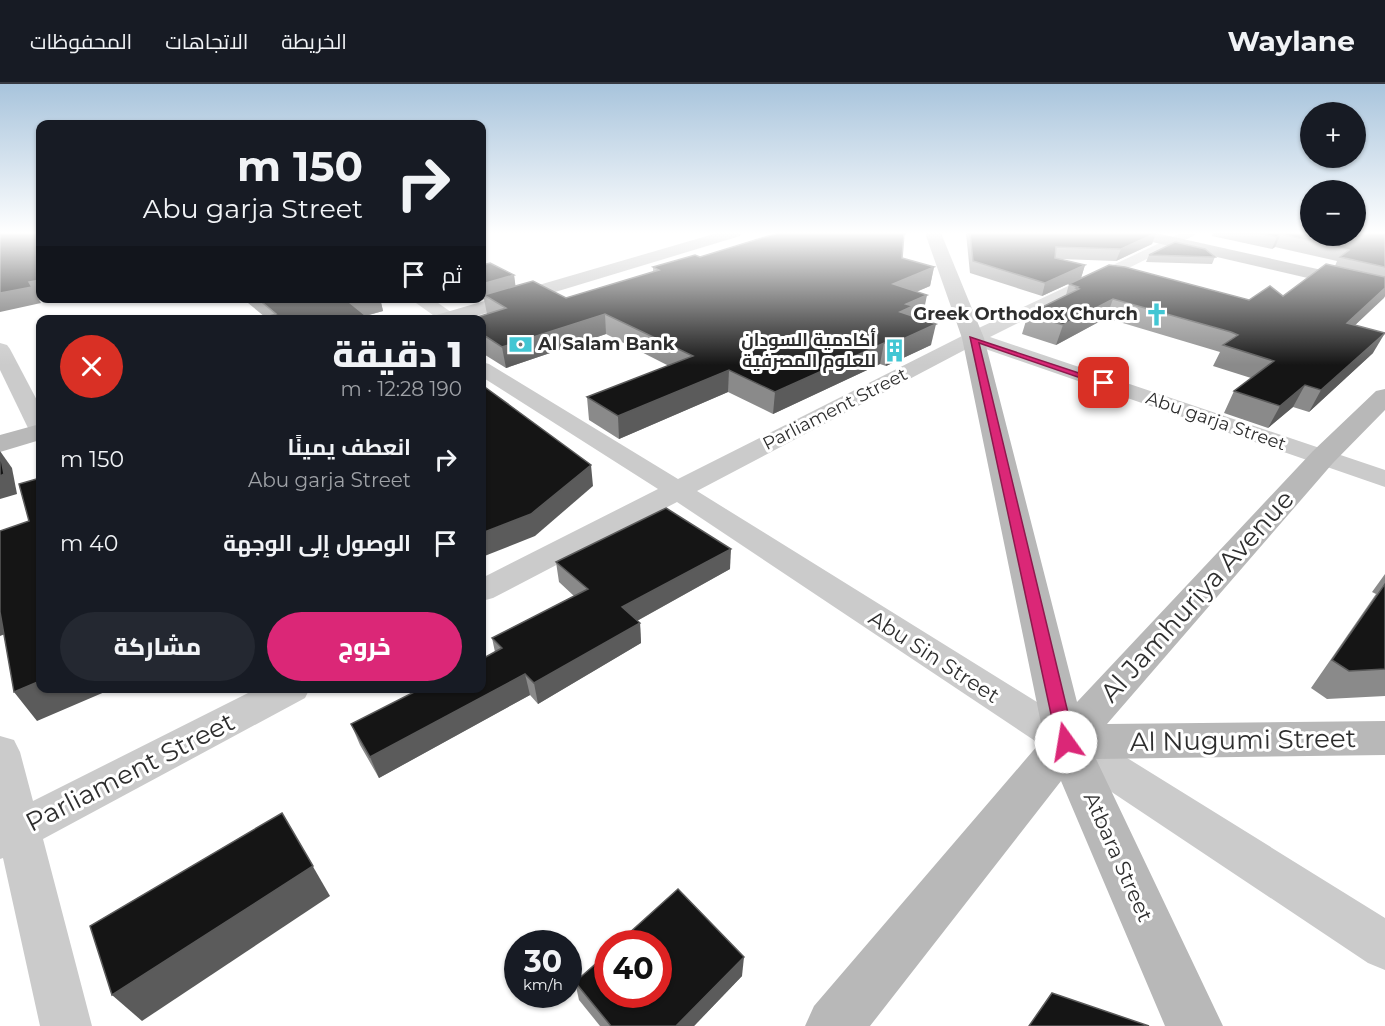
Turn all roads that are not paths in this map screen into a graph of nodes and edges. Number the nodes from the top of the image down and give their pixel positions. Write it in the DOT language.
graph roads {
  1 [pos="585,277"];
  2 [pos="950,277"];
  3 [pos="1096,277"];
  4 [pos="1335,277"];
  5 [pos="1362,277"];
  6 [pos="1385,282"];
  7 [pos="1385,290"];
  8 [pos="424,303"];
  9 [pos="441,315"];
  10 [pos="455,315"];
  11 [pos="974,338"];
  12 [pos="0,349"];
  13 [pos="486,371"];
  14 [pos="1385,396"];
  15 [pos="36,422"];
  16 [pos="36,431"];
  17 [pos="0,444"];
  18 [pos="1323,457"];
  19 [pos="1385,479"];
  20 [pos="677,490"];
  21 [pos="486,589"];
  22 [pos="282,693"];
  23 [pos="1385,738"];
  24 [pos="1066,742"];
  25 [pos="0,752"];
  26 [pos="9,834"];
  27 [pos="1385,946"];
  28 [pos="66,1026"];
  29 [pos="834,1026"];
  30 [pos="1194,1026"];
  1 -- 10 [label="main road"];
  2 -- 11 [label="main road, Atbara Street"];
  3 -- 11 [label="street, Parliament Street"];
  4 -- 7 [label="highway"];
  5 -- 6 [label="highway"];
  8 -- 9 [label="street"];
  11 -- 18 [label="street, Abu garja Street"];
  11 -- 20 [label="street, Parliament Street"];
  11 -- 24 [label="main road, Atbara Street"];
  12 -- 15 [label="street"];
  13 -- 20 [label="street, Abu Sin Street"];
  14 -- 18 [label="main road, Al Jamhuriya Avenue"];
  16 -- 17 [label="main road"];
  18 -- 19 [label="street, Abu garja Street"];
  18 -- 24 [label="main road, Al Jamhuriya Avenue"];
  20 -- 21 [label="street, Parliament Street"];
  20 -- 24 [label="street, Abu Sin Street"];
  22 -- 26 [label="street, Parliament Street"];
  23 -- 24 [label="main road, Al Nugumi Street"];
  24 -- 27 [label="street, Abu Sin Street"];
  24 -- 29 [label="main road, Al Jamhuriya Avenue"];
  24 -- 30 [label="main road, Atbara Street"];
  25 -- 26 [label="street"];
  26 -- 28 [label="street"];
}
